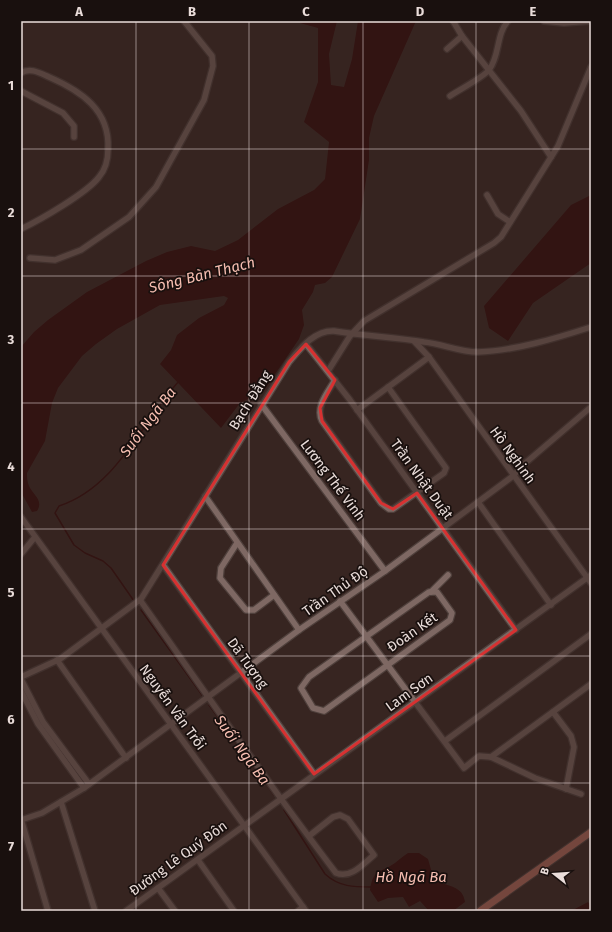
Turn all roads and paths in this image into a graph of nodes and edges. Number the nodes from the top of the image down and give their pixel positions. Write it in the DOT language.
graph roads {
  1 [pos="184,21"];
  2 [pos="453,21"];
  3 [pos="508,21"];
  4 [pos="544,21"];
  5 [pos="589,21"];
  6 [pos="462,36"];
  7 [pos="446,49"];
  8 [pos="591,67"];
  9 [pos="488,70"];
  10 [pos="21,73"];
  11 [pos="21,91"];
  12 [pos="450,96"];
  13 [pos="74,136"];
  14 [pos="552,157"];
  15 [pos="486,196"];
  16 [pos="510,222"];
  17 [pos="21,229"];
  18 [pos="30,258"];
  19 [pos="591,327"];
  20 [pos="351,334"];
  21 [pos="414,341"];
  22 [pos="306,344"];
  23 [pos="429,357"];
  24 [pos="328,371"];
  25 [pos="335,380"];
  26 [pos="388,387"];
  27 [pos="261,404"];
  28 [pos="591,407"];
  29 [pos="357,410"];
  30 [pos="513,476"];
  31 [pos="417,493"];
  32 [pos="204,496"];
  33 [pos="478,502"];
  34 [pos="21,517"];
  35 [pos="443,529"];
  36 [pos="35,537"];
  37 [pos="237,543"];
  38 [pos="21,554"];
  39 [pos="163,565"];
  40 [pos="385,571"];
  41 [pos="448,575"];
  42 [pos="590,579"];
  43 [pos="431,592"];
  44 [pos="274,595"];
  45 [pos="140,600"];
  46 [pos="340,601"];
  47 [pos="551,605"];
  48 [pos="102,629"];
  49 [pos="299,630"];
  50 [pos="516,630"];
  51 [pos="591,634"];
  52 [pos="367,636"];
  53 [pos="58,660"];
  54 [pos="388,664"];
  55 [pos="240,673"];
  56 [pos="21,678"];
  57 [pos="591,684"];
  58 [pos="21,691"];
  59 [pos="208,696"];
  60 [pos="416,702"];
  61 [pos="554,712"];
  62 [pos="170,723"];
  63 [pos="445,741"];
  64 [pos="491,756"];
  65 [pos="126,758"];
  66 [pos="314,774"];
  67 [pos="87,786"];
  68 [pos="566,789"];
  69 [pos="581,794"];
  70 [pos="281,798"];
  71 [pos="61,802"];
  72 [pos="21,820"];
  73 [pos="244,825"];
  74 [pos="591,832"];
  75 [pos="309,836"];
  76 [pos="198,860"];
  77 [pos="158,888"];
  78 [pos="305,909"];
  79 [pos="48,911"];
  80 [pos="95,911"];
  81 [pos="126,911"];
  82 [pos="175,911"];
  83 [pos="234,911"];
  84 [pos="298,911"];
  85 [pos="480,911"];
  1 -- 18 [label="street"];
  2 -- 6 [label="street"];
  3 -- 9 [label="street"];
  4 -- 5 [label="street"];
  6 -- 7 [label="street"];
  6 -- 9 [label="street"];
  8 -- 14 [label="street"];
  9 -- 12 [label="street"];
  9 -- 14 [label="street"];
  10 -- 17 [label="street"];
  11 -- 13 [label="street"];
  14 -- 16 [label="street"];
  15 -- 16 [label="street"];
  16 -- 20 [label="street"];
  19 -- 21 [label="street, Bạch Đằng"];
  20 -- 21 [label="street, Bạch Đằng"];
  20 -- 22 [label="street, Bạch Đằng"];
  20 -- 24 [label="street"];
  21 -- 23 [label="street, Hồ Nghinh"];
  22 -- 24 [label="street, Trần Nhật Duật"];
  22 -- 27 [label="street, Bạch Đằng"];
  23 -- 26 [label="street"];
  23 -- 30 [label="street, Hồ Nghinh"];
  24 -- 25 [label="street, Trần Nhật Duật"];
  25 -- 29 [label="street, Trần Nhật Duật"];
  25 -- 31 [label="street"];
  26 -- 29 [label="street"];
  26 -- 31 [label="street"];
  27 -- 32 [label="street, Bạch Đằng"];
  27 -- 40 [label="street, Lương Thế Vinh"];
  28 -- 30 [label="street, Trần Thủ Độ"];
  29 -- 31 [label="street, Trần Nhật Duật"];
  30 -- 33 [label="street, Trần Thủ Độ"];
  30 -- 42 [label="street, Hồ Nghinh"];
  31 -- 35 [label="street, Trần Nhật Duật"];
  32 -- 37 [label="street"];
  32 -- 39 [label="street, Bạch Đằng"];
  33 -- 35 [label="street, Trần Thủ Độ"];
  33 -- 47 [label="street"];
  34 -- 36 [label="street, Nguyễn Văn Trỗi"];
  35 -- 40 [label="street, Trần Thủ Độ"];
  35 -- 50 [label="street, Trần Nhật Duật"];
  36 -- 38 [label="street"];
  36 -- 48 [label="street, Nguyễn Văn Trỗi"];
  37 -- 44 [label="street"];
  37 -- 44 [label="street"];
  39 -- 45 [label="street, Bạch Đằng"];
  39 -- 55 [label="street, Dã Tượng"];
  40 -- 46 [label="street, Trần Thủ Độ"];
  41 -- 43 [label="street"];
  42 -- 47 [label="street, Lam Sơn"];
  43 -- 52 [label="street, Đoàn Kết"];
  43 -- 54 [label="street, Đoàn Kết"];
  44 -- 49 [label="street"];
  45 -- 48 [label="street, Bạch Đằng"];
  45 -- 59 [label="street"];
  46 -- 49 [label="street, Trần Thủ Độ"];
  46 -- 52 [label="street"];
  47 -- 50 [label="street, Lam Sơn"];
  48 -- 53 [label="street, Bạch Đằng"];
  48 -- 62 [label="street, Nguyễn Văn Trỗi"];
  49 -- 55 [label="street, Trần Thủ Độ"];
  50 -- 60 [label="street, Lam Sơn"];
  51 -- 63 [label="street"];
  52 -- 54 [label="street"];
  52 -- 54 [label="street, Đoàn Kết"];
  53 -- 56 [label="street, Bạch Đằng"];
  53 -- 65 [label="street"];
  54 -- 60 [label="street"];
  55 -- 59 [label="street, Trần Thủ Độ"];
  55 -- 66 [label="street, Dã Tượng"];
  56 -- 67 [label="street"];
  57 -- 61 [label="street"];
  58 -- 67 [label="street"];
  59 -- 62 [label="street, Trần Thủ Độ"];
  59 -- 70 [label="street"];
  60 -- 63 [label="street"];
  60 -- 66 [label="street, Lam Sơn"];
  61 -- 64 [label="street"];
  61 -- 68 [label="street"];
  62 -- 65 [label="street, Trần Thủ Độ"];
  62 -- 73 [label="street, Nguyễn Văn Trỗi"];
  63 -- 64 [label="street"];
  64 -- 68 [label="street"];
  65 -- 67 [label="street, Trần Thủ Độ"];
  66 -- 70 [label="street, Lam Sơn"];
  67 -- 71 [label="street, Trần Thủ Độ"];
  68 -- 69 [label="street"];
  70 -- 73 [label="street, Lam Sơn"];
  70 -- 75 [label="street"];
  71 -- 72 [label="street, Trần Thủ Độ"];
  71 -- 80 [label="street"];
  72 -- 79 [label="street"];
  73 -- 76 [label="street, Đường Lê Quý Đôn"];
  73 -- 78 [label="street, Nguyễn Văn Trỗi"];
  74 -- 85 [label="main road"];
  75 -- 75 [label="street"];
  76 -- 77 [label="street, Đường Lê Quý Đôn"];
  76 -- 83 [label="street"];
  77 -- 81 [label="street, Đường Lê Quý Đôn"];
  77 -- 82 [label="street"];
  78 -- 84 [label="street"];
}
